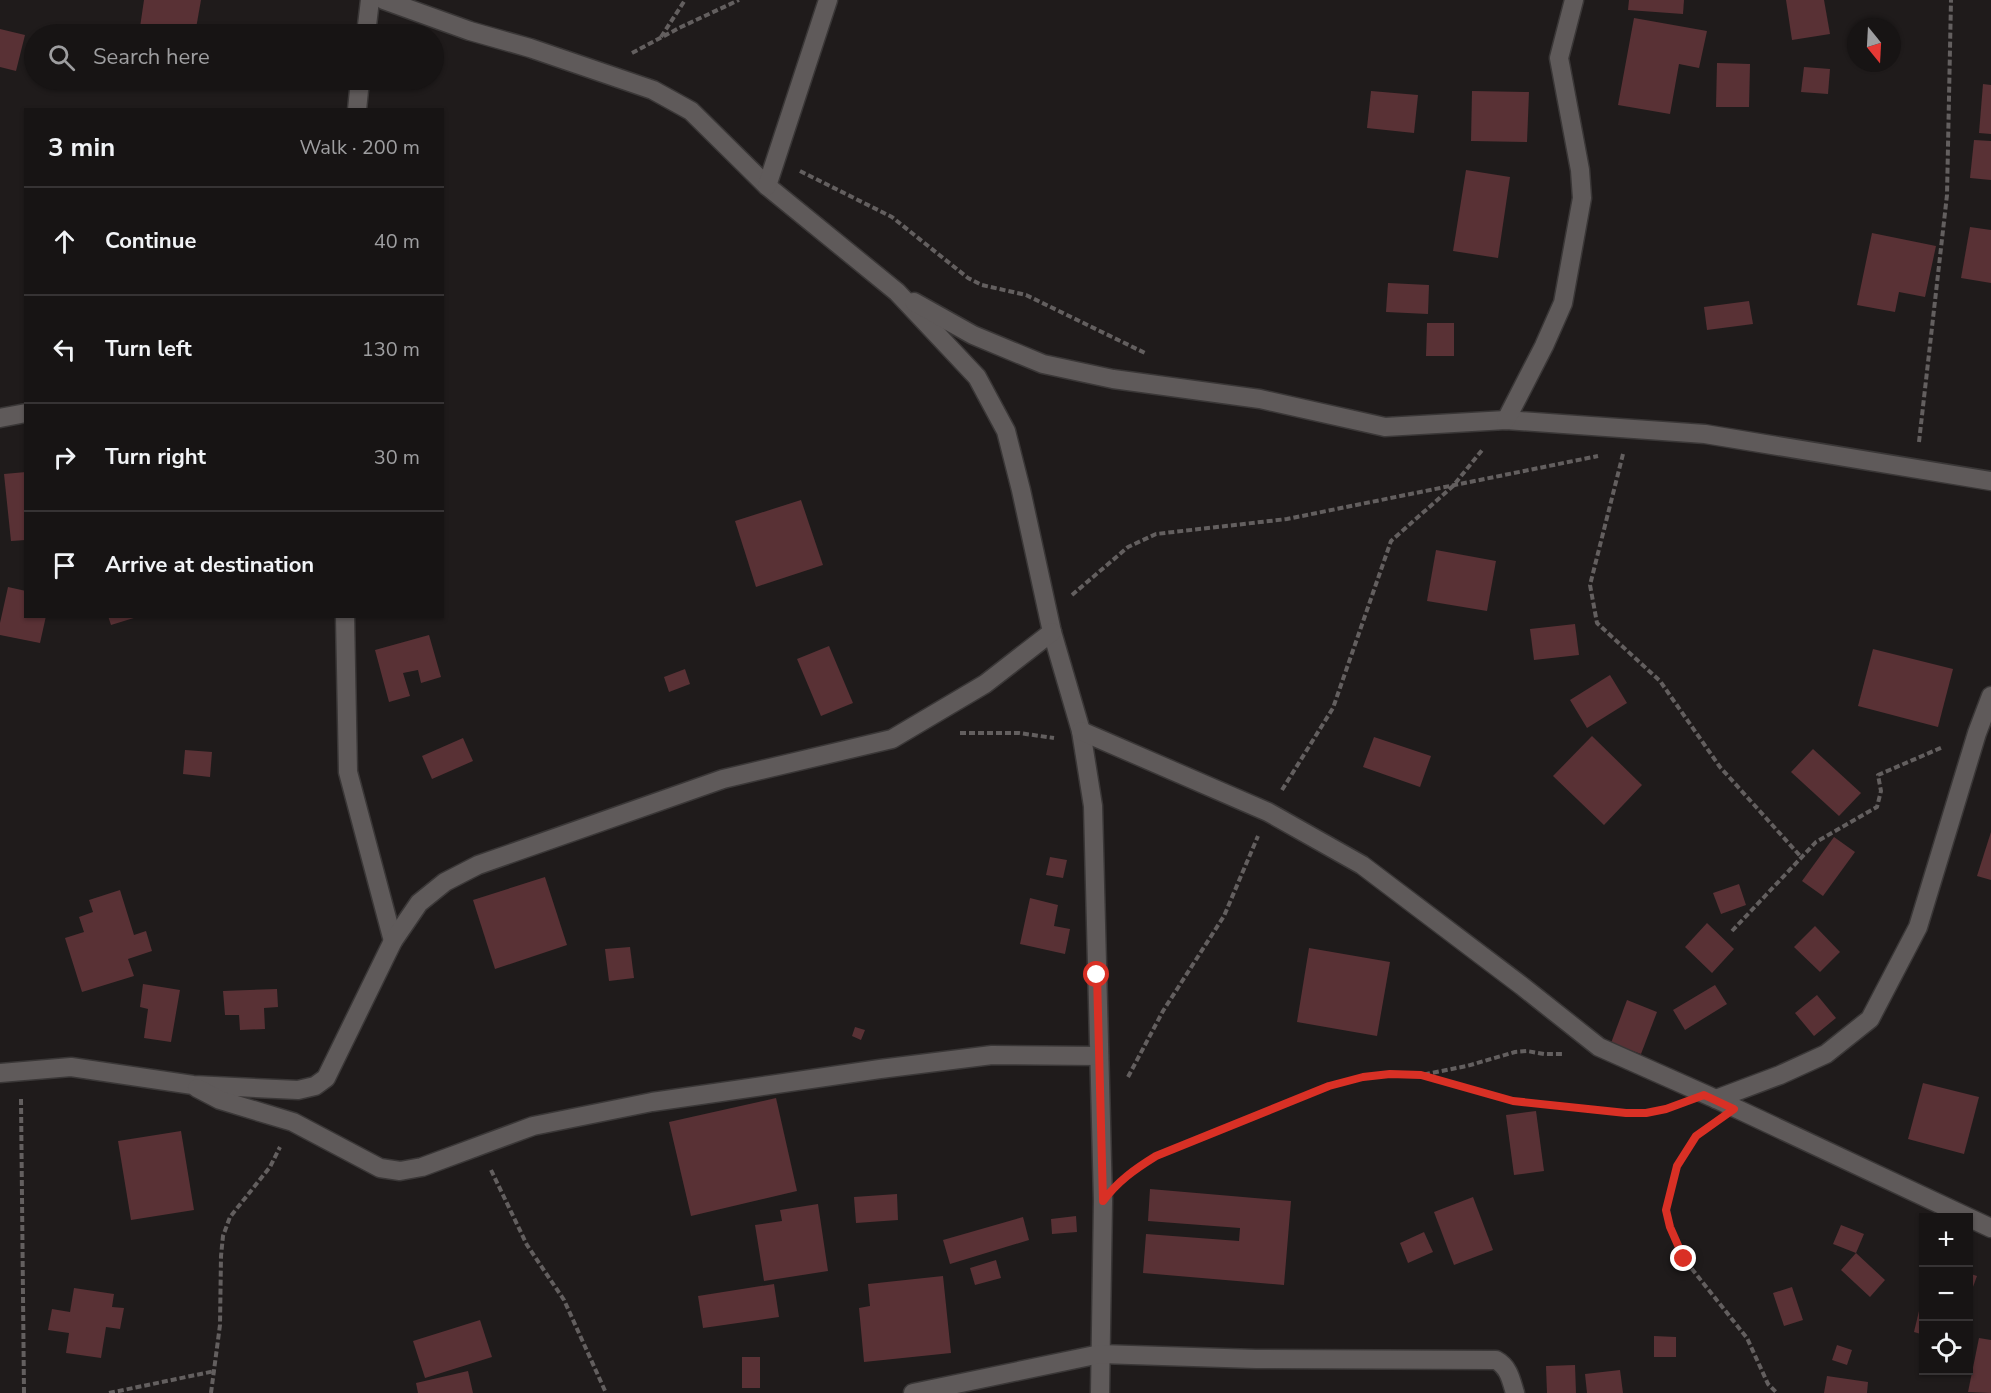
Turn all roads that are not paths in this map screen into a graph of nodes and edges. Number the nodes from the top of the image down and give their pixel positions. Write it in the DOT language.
graph roads {
  1 [pos="370,0"];
  2 [pos="384,0"];
  3 [pos="828,0"];
  4 [pos="1574,0"];
  5 [pos="367,24"];
  6 [pos="359,90"];
  7 [pos="357,108"];
  8 [pos="767,186"];
  9 [pos="897,292"];
  10 [pos="24,413"];
  11 [pos="0,418"];
  12 [pos="1506,420"];
  13 [pos="1991,481"];
  14 [pos="345,618"];
  15 [pos="1050,624"];
  16 [pos="1991,696"];
  17 [pos="1082,739"];
  18 [pos="393,941"];
  19 [pos="1099,1056"];
  20 [pos="0,1073"];
  21 [pos="193,1085"];
  22 [pos="1710,1097"];
  23 [pos="1991,1228"];
  24 [pos="1100,1354"];
  25 [pos="913,1393"];
  26 [pos="1100,1393"];
  27 [pos="1515,1393"];
  1 -- 5 [label="street"];
  2 -- 8 [label="street"];
  3 -- 8 [label="street"];
  4 -- 12 [label="street"];
  6 -- 7 [label="street"];
  8 -- 9 [label="street"];
  9 -- 12 [label="street"];
  9 -- 15 [label="street"];
  10 -- 11 [label="street"];
  12 -- 13 [label="street"];
  14 -- 18 [label="street"];
  15 -- 17 [label="street"];
  15 -- 18 [label="street"];
  16 -- 22 [label="street"];
  17 -- 19 [label="street"];
  17 -- 22 [label="street"];
  18 -- 21 [label="street"];
  19 -- 21 [label="street"];
  19 -- 24 [label="street"];
  20 -- 21 [label="street"];
  22 -- 23 [label="street"];
  24 -- 25 [label="street"];
  24 -- 26 [label="street"];
  24 -- 27 [label="street"];
}
